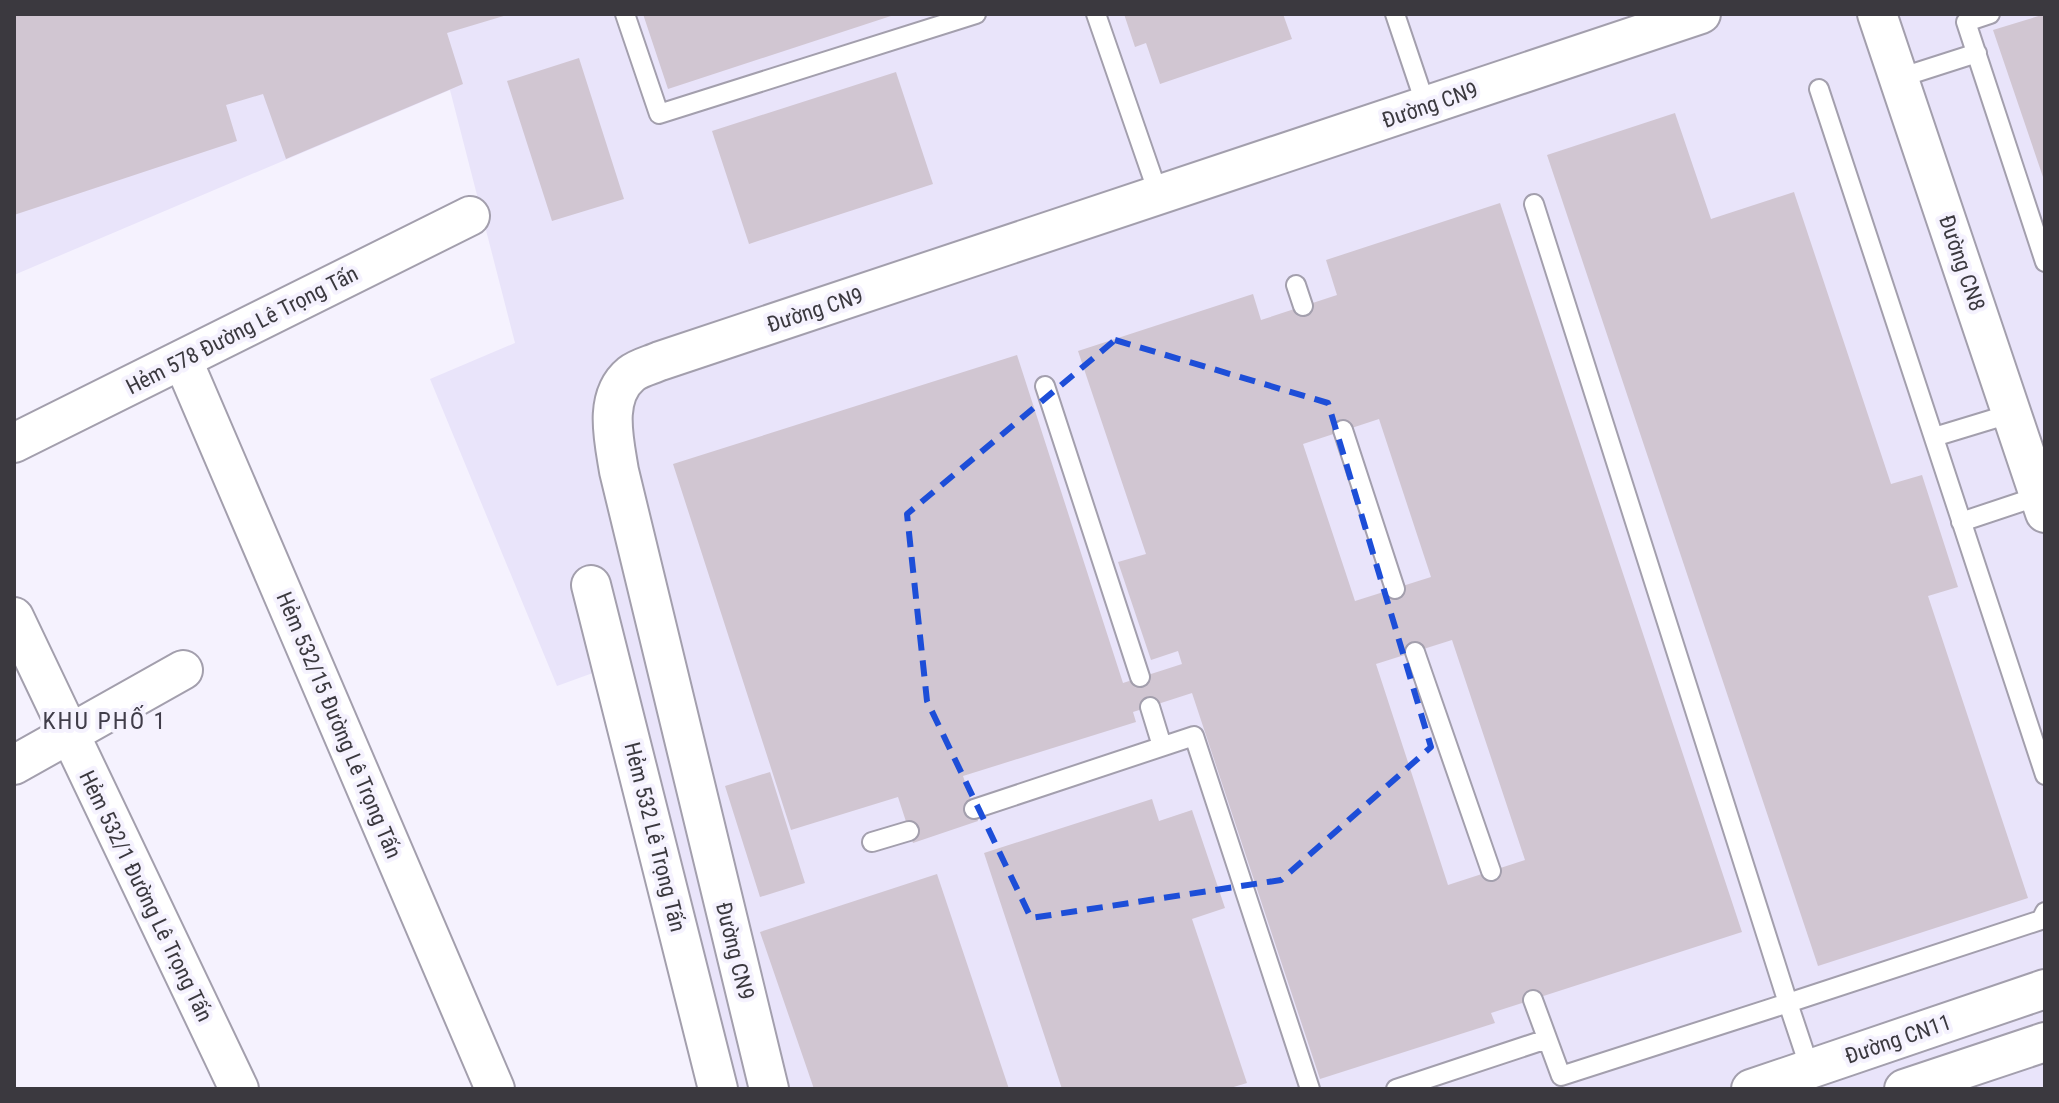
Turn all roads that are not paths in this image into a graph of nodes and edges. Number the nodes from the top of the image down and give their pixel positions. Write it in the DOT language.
graph roads {
  1 [pos="625,14"];
  2 [pos="976,14"];
  3 [pos="1096,14"];
  4 [pos="1395,14"];
  5 [pos="1701,14"];
  6 [pos="1877,14"];
  7 [pos="1990,14"];
  8 [pos="1977,53"];
  9 [pos="1899,78"];
  10 [pos="1819,89"];
  11 [pos="1426,106"];
  12 [pos="1159,196"];
  13 [pos="1534,204"];
  14 [pos="470,216"];
  15 [pos="2045,262"];
  16 [pos="1296,285"];
  17 [pos="1303,306"];
  18 [pos="183,361"];
  19 [pos="1045,386"];
  20 [pos="2013,413"];
  21 [pos="1343,430"];
  22 [pos="1934,437"];
  23 [pos="14,443"];
  24 [pos="2042,504"];
  25 [pos="1961,522"];
  26 [pos="591,585"];
  27 [pos="1395,589"];
  28 [pos="15,616"];
  29 [pos="1415,652"];
  30 [pos="183,670"];
  31 [pos="1140,677"];
  32 [pos="1150,707"];
  33 [pos="69,736"];
  34 [pos="1162,746"];
  35 [pos="14,765"];
  36 [pos="2045,775"];
  37 [pos="974,809"];
  38 [pos="909,831"];
  39 [pos="872,842"];
  40 [pos="1491,871"];
  41 [pos="2045,912"];
  42 [pos="2045,989"];
  43 [pos="1533,1000"];
  44 [pos="1788,1003"];
  45 [pos="1547,1039"];
  46 [pos="2045,1042"];
  47 [pos="1810,1069"];
  48 [pos="1563,1083"];
  49 [pos="239,1089"];
  50 [pos="495,1089"];
  51 [pos="718,1089"];
  52 [pos="769,1089"];
  53 [pos="1310,1089"];
  54 [pos="1396,1089"];
  55 [pos="1751,1089"];
  56 [pos="1904,1089"];
  1 -- 2 [label="lane"];
  3 -- 12 [label="lane"];
  4 -- 11 [label="lane"];
  5 -- 11 [label="street, Đường CN9"];
  6 -- 9 [label="street, Đường CN8"];
  7 -- 8 [label="lane"];
  8 -- 9 [label="lane"];
  8 -- 15 [label="lane"];
  9 -- 20 [label="street, Đường CN8"];
  10 -- 22 [label="lane"];
  11 -- 12 [label="street, Đường CN9"];
  12 -- 52 [label="street, Đường CN9"];
  13 -- 44 [label="lane"];
  14 -- 18 [label="street, Hẻm 578 Đường Lê Trọng Tấn"];
  16 -- 17 [label="lane"];
  18 -- 23 [label="street, Hẻm 578 Đường Lê Trọng Tấn"];
  18 -- 50 [label="street, Hẻm 532/15 Đường Lê Trọng Tấn"];
  19 -- 31 [label="lane"];
  20 -- 22 [label="lane"];
  20 -- 24 [label="street, Đường CN8"];
  21 -- 27 [label="lane"];
  22 -- 25 [label="lane"];
  24 -- 25 [label="lane"];
  25 -- 36 [label="lane"];
  26 -- 51 [label="street, Hẻm 532 Lê Trọng Tấn"];
  28 -- 33 [label="street, Hẻm 532/1 Đường Lê Trọng Tấn"];
  29 -- 40 [label="lane"];
  30 -- 33 [label="street"];
  32 -- 34 [label="lane"];
  33 -- 35 [label="street"];
  33 -- 49 [label="street, Hẻm 532/1 Đường Lê Trọng Tấn"];
  34 -- 37 [label="lane"];
  34 -- 53 [label="lane"];
  38 -- 39 [label="lane"];
  41 -- 44 [label="lane"];
  42 -- 47 [label="street, Đường CN11"];
  43 -- 45 [label="lane"];
  44 -- 47 [label="lane"];
  44 -- 48 [label="lane"];
  45 -- 48 [label="lane"];
  45 -- 54 [label="lane"];
  46 -- 56 [label="street"];
  47 -- 55 [label="street, Đường CN11"];
}
